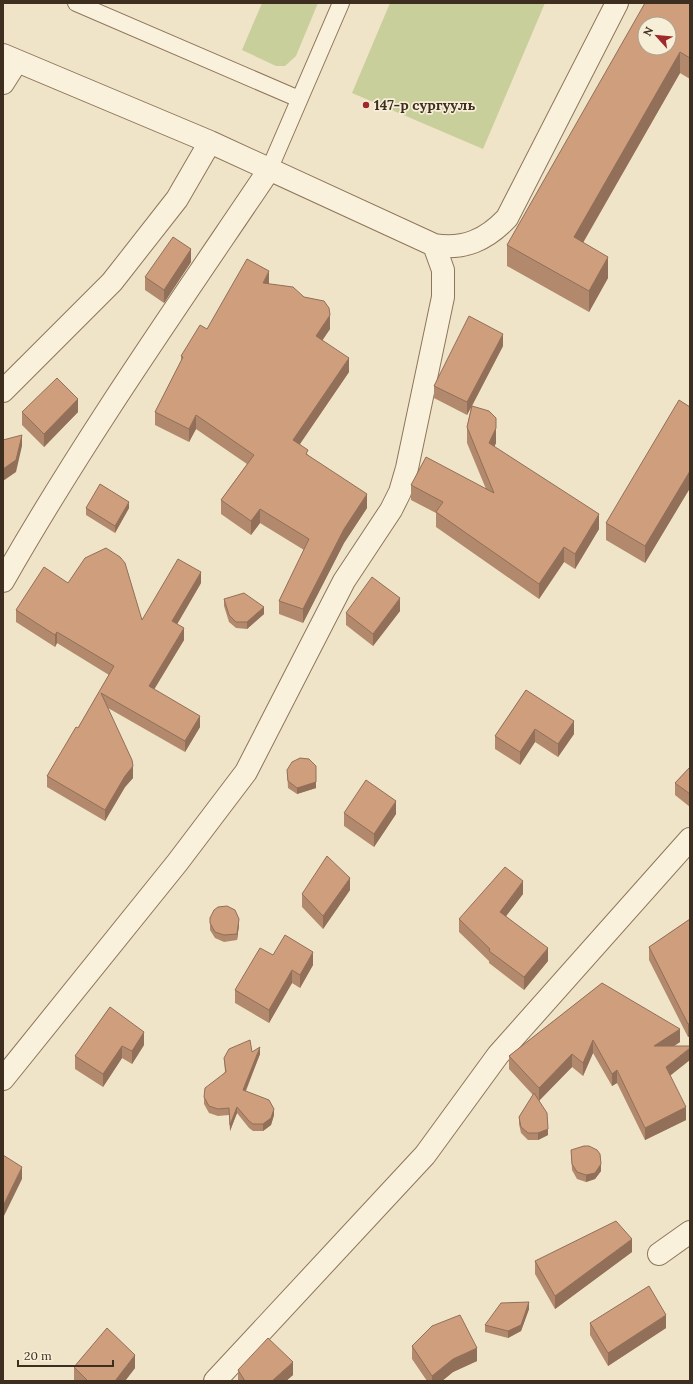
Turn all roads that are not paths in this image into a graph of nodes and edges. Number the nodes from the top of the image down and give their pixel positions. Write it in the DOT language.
graph roads {
  1 [pos="76,3"];
  2 [pos="341,3"];
  3 [pos="617,3"];
  4 [pos="10,58"];
  5 [pos="3,84"];
  6 [pos="299,99"];
  7 [pos="210,142"];
  8 [pos="269,170"];
  9 [pos="434,245"];
  10 [pos="3,391"];
  11 [pos="3,581"];
  12 [pos="690,839"];
  13 [pos="3,1080"];
  14 [pos="690,1232"];
  15 [pos="659,1254"];
  16 [pos="215,1381"];
  1 -- 6 [label="lane"];
  2 -- 6 [label="lane"];
  3 -- 9 [label="street"];
  4 -- 5 [label="street"];
  4 -- 7 [label="street"];
  6 -- 8 [label="lane"];
  7 -- 8 [label="street"];
  7 -- 10 [label="street"];
  8 -- 9 [label="street"];
  8 -- 11 [label="street"];
  9 -- 13 [label="street"];
  12 -- 16 [label="street"];
  14 -- 15 [label="street"];
}
